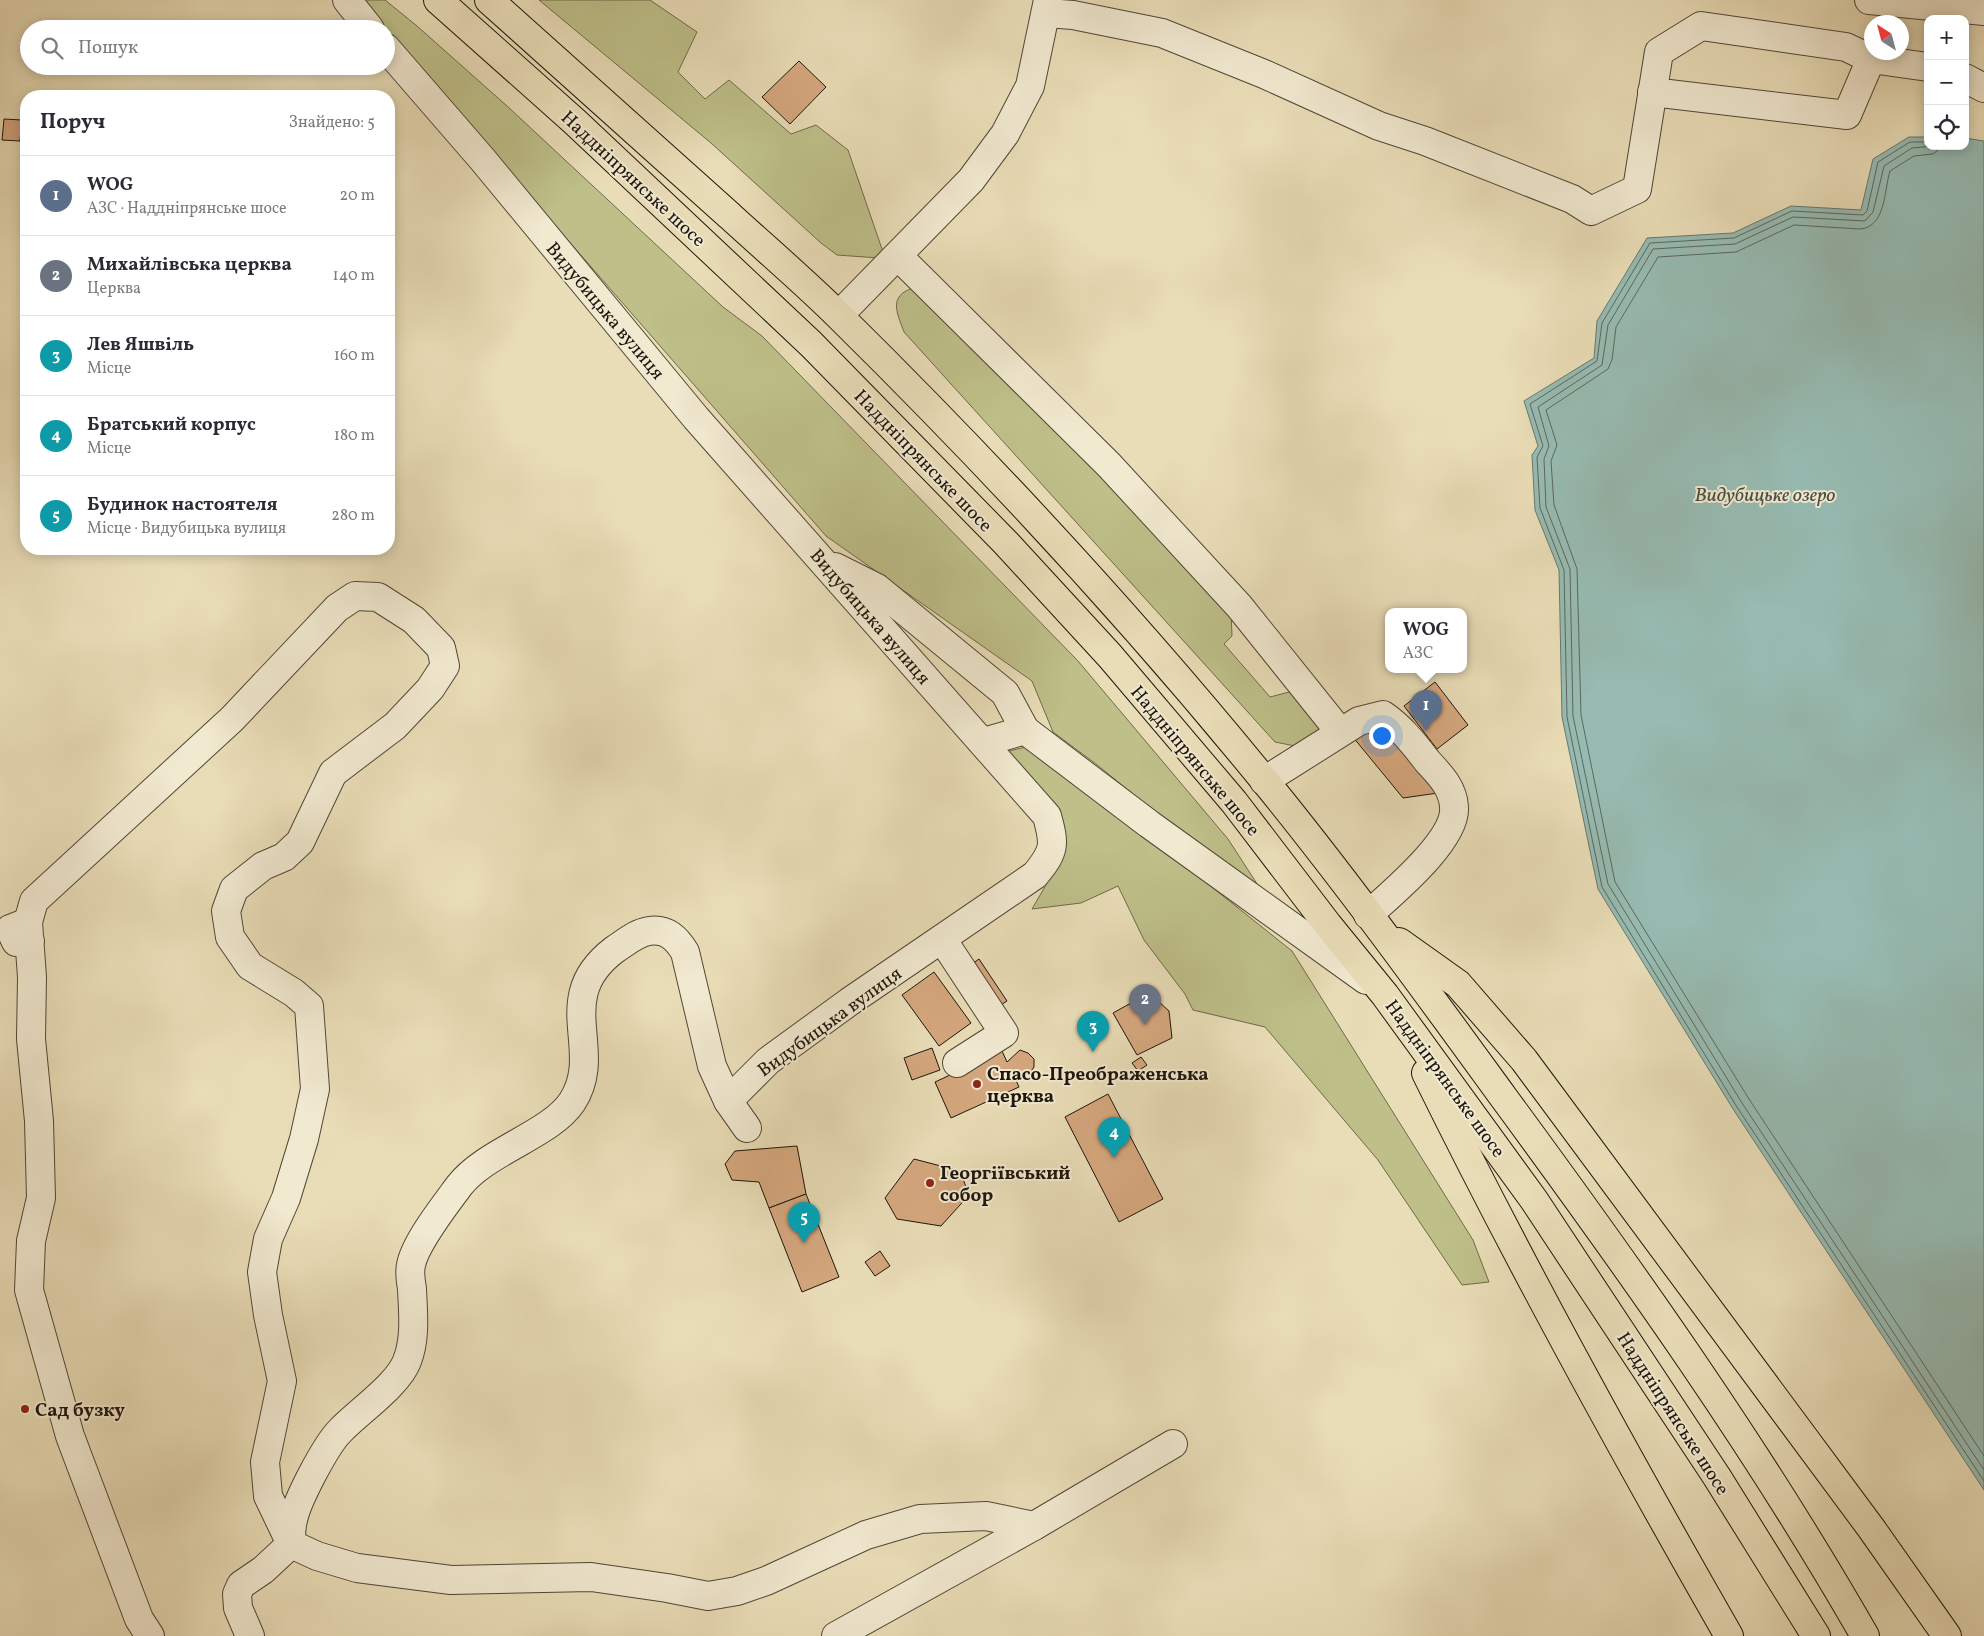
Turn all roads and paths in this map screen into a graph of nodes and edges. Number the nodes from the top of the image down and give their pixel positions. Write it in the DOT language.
graph roads {
  1 [pos="347,0"];
  2 [pos="438,0"];
  3 [pos="489,0"];
  4 [pos="1869,0"];
  5 [pos="1047,6"];
  6 [pos="1984,11"];
  7 [pos="363,20"];
  8 [pos="1864,56"];
  9 [pos="395,58"];
  10 [pos="1871,60"];
  11 [pos="1878,60"];
  12 [pos="1924,66"];
  13 [pos="1969,80"];
  14 [pos="1984,88"];
  15 [pos="1652,92"];
  16 [pos="898,256"];
  17 [pos="838,315"];
  18 [pos="823,561"];
  19 [pos="1025,730"];
  20 [pos="1340,732"];
  21 [pos="984,742"];
  22 [pos="1264,780"];
  23 [pos="1373,921"];
  24 [pos="942,939"];
  25 [pos="1389,1000"];
  26 [pos="956,1063"];
  27 [pos="728,1100"];
  28 [pos="747,1128"];
  29 [pos="1173,1444"];
  30 [pos="1034,1526"];
  31 [pos="291,1544"];
  32 [pos="150,1636"];
  33 [pos="250,1636"];
  34 [pos="836,1636"];
  35 [pos="1729,1636"];
  36 [pos="1816,1636"];
  37 [pos="1865,1636"];
  38 [pos="1947,1636"];
  1 -- 7 [label="street"];
  2 -- 25 [label="main road, Наддніпрянське шосе"];
  3 -- 17 [label="main road, Наддніпрянське шосе"];
  4 -- 6 [label="street"];
  5 -- 15 [label="street"];
  5 -- 16 [label="street"];
  8 -- 15 [label="street"];
  9 -- 18 [label="street, Видубицька вулиця"];
  10 -- 15 [label="street"];
  11 -- 12 [label="street"];
  13 -- 14 [label="street"];
  16 -- 17 [label="street"];
  16 -- 20 [label="street"];
  17 -- 22 [label="main road, Наддніпрянське шосе"];
  18 -- 19 [label="street"];
  18 -- 21 [label="street, Видубицька вулиця"];
  19 -- 21 [label="street"];
  19 -- 25 [label="street"];
  20 -- 22 [label="street"];
  20 -- 23 [label="street"];
  21 -- 24 [label="street, Видубицька вулиця"];
  22 -- 23 [label="main road, Наддніпрянське шосе"];
  23 -- 37 [label="main road, Наддніпрянське шосе"];
  23 -- 38 [label="main road"];
  24 -- 26 [label="street"];
  24 -- 27 [label="street, Видубицька вулиця"];
  25 -- 35 [label="main road"];
  25 -- 36 [label="main road, Наддніпрянське шосе"];
  27 -- 28 [label="street"];
  27 -- 31 [label="street"];
  29 -- 30 [label="street"];
  30 -- 31 [label="street"];
  30 -- 34 [label="street"];
  31 -- 32 [label="street"];
  31 -- 33 [label="street"];
}
